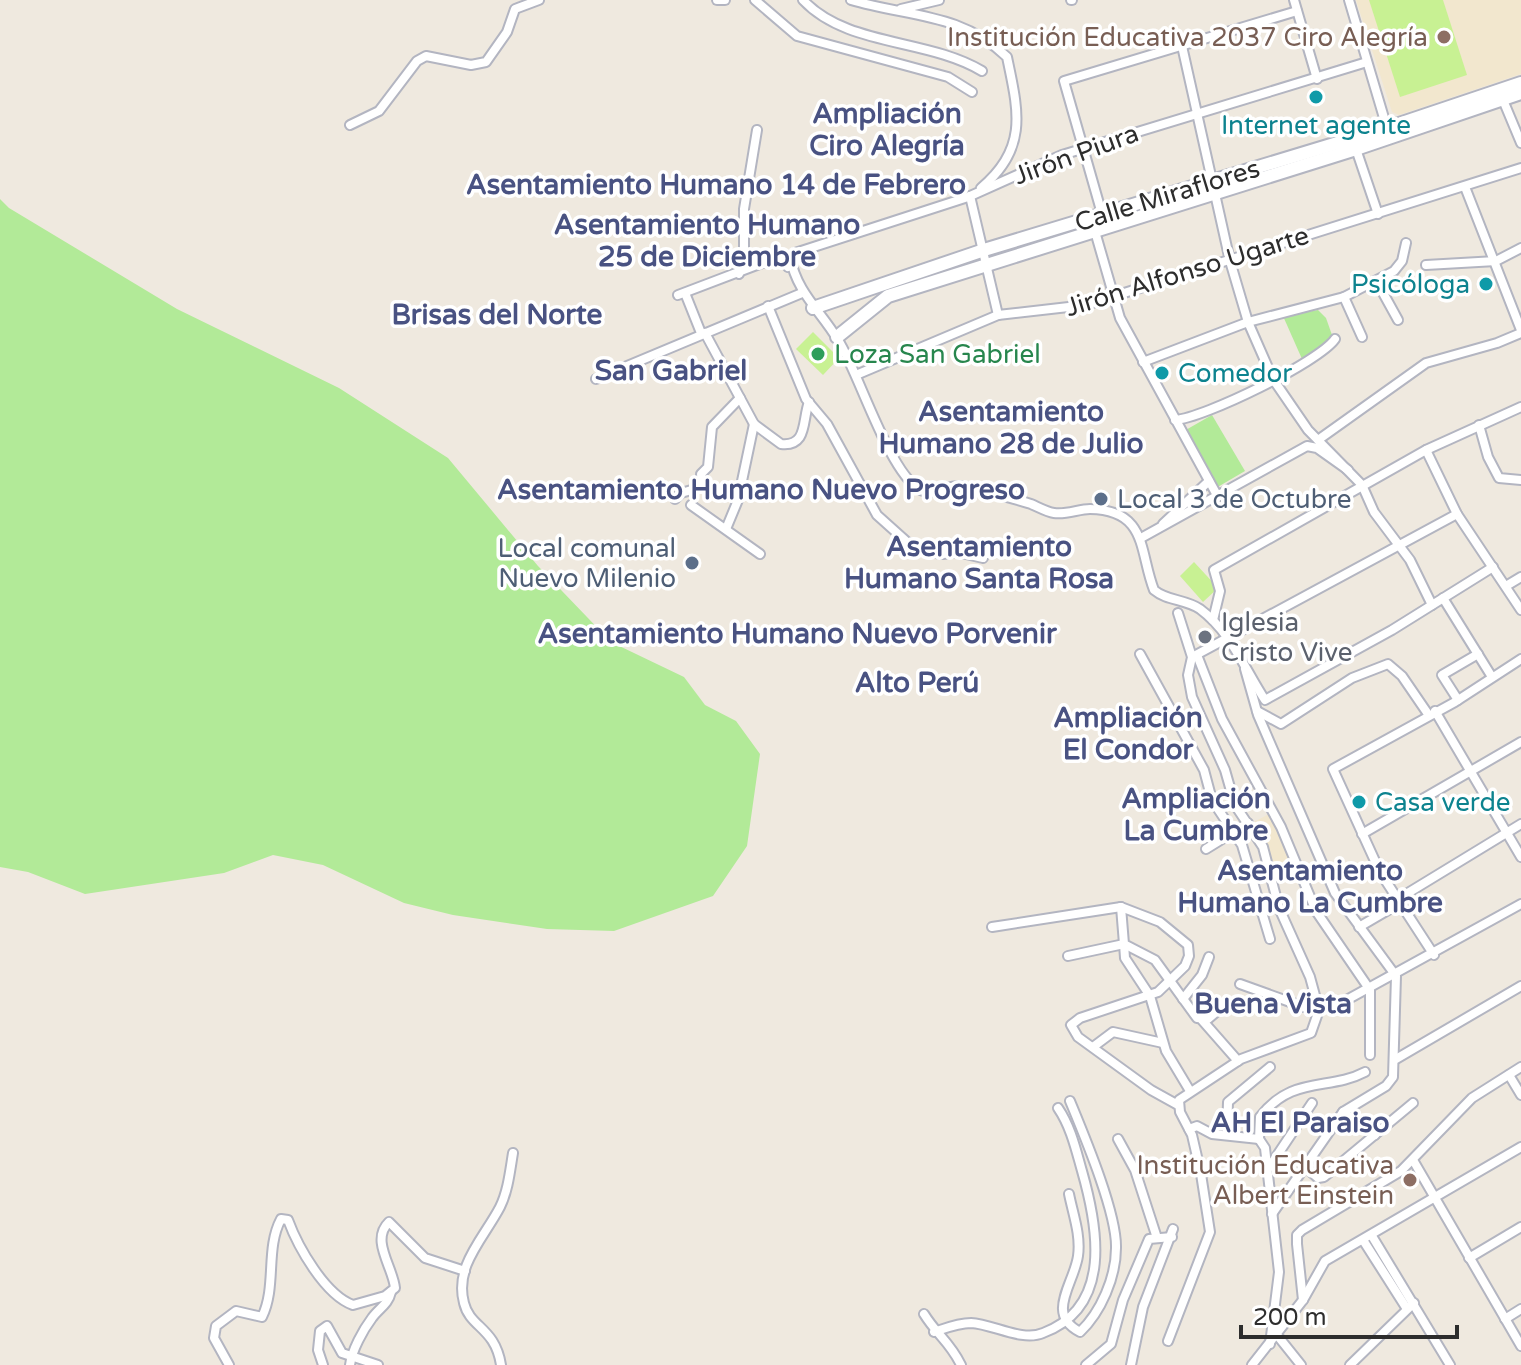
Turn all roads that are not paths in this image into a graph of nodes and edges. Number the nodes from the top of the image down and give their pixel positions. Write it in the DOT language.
graph roads {
  1 [pos="539,0"];
  2 [pos="717,0"];
  3 [pos="725,0"];
  4 [pos="755,0"];
  5 [pos="803,0"];
  6 [pos="851,0"];
  7 [pos="939,0"];
  8 [pos="1294,0"];
  9 [pos="1349,0"];
  10 [pos="513,4"];
  11 [pos="895,10"];
  12 [pos="1297,11"];
  13 [pos="1182,46"];
  14 [pos="1367,62"];
  15 [pos="982,71"];
  16 [pos="1317,79"];
  17 [pos="1521,83"];
  18 [pos="972,92"];
  19 [pos="1521,93"];
  20 [pos="1503,100"];
  21 [pos="1199,114"];
  22 [pos="350,125"];
  23 [pos="1387,128"];
  24 [pos="757,130"];
  25 [pos="1521,143"];
  26 [pos="1082,149"];
  27 [pos="1356,149"];
  28 [pos="1521,168"];
  29 [pos="1215,187"];
  30 [pos="1465,187"];
  31 [pos="968,197"];
  32 [pos="1102,214"];
  33 [pos="1378,214"];
  34 [pos="1094,228"];
  35 [pos="1406,243"];
  36 [pos="1521,248"];
  37 [pos="984,250"];
  38 [pos="1230,261"];
  39 [pos="1496,261"];
  40 [pos="986,264"];
  41 [pos="1426,265"];
  42 [pos="739,274"];
  43 [pos="794,275"];
  44 [pos="1377,282"];
  45 [pos="802,293"];
  46 [pos="1112,297"];
  47 [pos="1344,297"];
  48 [pos="768,306"];
  49 [pos="813,308"];
  50 [pos="998,315"];
  51 [pos="1398,320"];
  52 [pos="1248,322"];
  53 [pos="703,333"];
  54 [pos="1520,334"];
  55 [pos="837,337"];
  56 [pos="1362,337"];
  57 [pos="1335,339"];
  58 [pos="1143,362"];
  59 [pos="856,375"];
  60 [pos="596,379"];
  61 [pos="1273,379"];
  62 [pos="740,398"];
  63 [pos="809,402"];
  64 [pos="1521,407"];
  65 [pos="1175,420"];
  66 [pos="754,424"];
  67 [pos="1479,425"];
  68 [pos="1318,440"];
  69 [pos="1426,450"];
  70 [pos="1352,472"];
  71 [pos="1521,480"];
  72 [pos="1209,481"];
  73 [pos="1362,485"];
  74 [pos="1218,497"];
  75 [pos="675,499"];
  76 [pos="691,505"];
  77 [pos="1457,514"];
  78 [pos="1160,528"];
  79 [pos="726,529"];
  80 [pos="1141,538"];
  81 [pos="1398,544"];
  82 [pos="760,554"];
  83 [pos="983,558"];
  84 [pos="1493,567"];
  85 [pos="1521,577"];
  86 [pos="1506,586"];
  87 [pos="1443,598"];
  88 [pos="1432,605"];
  89 [pos="1521,610"];
  90 [pos="1178,613"];
  91 [pos="1213,620"];
  92 [pos="1230,640"];
  93 [pos="1140,654"];
  94 [pos="1478,654"];
  95 [pos="1194,656"];
  96 [pos="1521,659"];
  97 [pos="1242,661"];
  98 [pos="1492,677"];
  99 [pos="1458,700"];
  100 [pos="1257,711"];
  101 [pos="1432,712"];
  102 [pos="1521,742"];
  103 [pos="1471,771"];
  104 [pos="1248,823"];
  105 [pos="1521,824"];
  106 [pos="1233,831"];
  107 [pos="1506,833"];
  108 [pos="1362,834"];
  109 [pos="1206,849"];
  110 [pos="1521,857"];
  111 [pos="1399,901"];
  112 [pos="1521,904"];
  113 [pos="1121,907"];
  114 [pos="992,927"];
  115 [pos="1359,927"];
  116 [pos="1270,939"];
  117 [pos="1124,944"];
  118 [pos="1434,955"];
  119 [pos="1068,956"];
  120 [pos="1209,957"];
  121 [pos="1188,958"];
  122 [pos="1205,969"];
  123 [pos="1396,976"];
  124 [pos="1171,982"];
  125 [pos="1240,984"];
  126 [pos="1521,986"];
  127 [pos="1370,990"];
  128 [pos="1150,996"];
  129 [pos="1183,999"];
  130 [pos="1222,1007"];
  131 [pos="1319,1010"];
  132 [pos="1202,1020"];
  133 [pos="1163,1043"];
  134 [pos="1093,1047"];
  135 [pos="1370,1055"];
  136 [pos="1396,1059"];
  137 [pos="1238,1061"];
  138 [pos="1270,1067"];
  139 [pos="1521,1067"];
  140 [pos="1365,1072"];
  141 [pos="1509,1075"];
  142 [pos="1190,1091"];
  143 [pos="1521,1095"];
  144 [pos="1070,1101"];
  145 [pos="1312,1103"];
  146 [pos="1413,1103"];
  147 [pos="1178,1105"];
  148 [pos="1058,1108"];
  149 [pos="1343,1112"];
  150 [pos="1189,1129"];
  151 [pos="1227,1134"];
  152 [pos="1375,1135"];
  153 [pos="1118,1139"];
  154 [pos="1259,1139"];
  155 [pos="1521,1147"];
  156 [pos="513,1153"];
  157 [pos="1413,1160"];
  158 [pos="1304,1166"];
  159 [pos="1268,1169"];
  160 [pos="1069,1194"];
  161 [pos="1434,1198"];
  162 [pos="1272,1214"];
  163 [pos="1521,1227"];
  164 [pos="1372,1236"];
  165 [pos="1157,1238"];
  166 [pos="1363,1240"];
  167 [pos="1469,1258"];
  168 [pos="465,1271"];
  169 [pos="391,1292"];
  170 [pos="1303,1300"];
  171 [pos="1410,1306"];
  172 [pos="1521,1309"];
  173 [pos="924,1314"];
  174 [pos="1505,1319"];
  175 [pos="1065,1322"];
  176 [pos="934,1332"];
  177 [pos="1277,1335"];
  178 [pos="1168,1341"];
  179 [pos="1270,1344"];
  180 [pos="1521,1346"];
  181 [pos="351,1361"];
  182 [pos="1355,1363"];
  183 [pos="229,1365"];
  184 [pos="323,1365"];
  185 [pos="378,1365"];
  186 [pos="501,1365"];
  187 [pos="961,1365"];
  188 [pos="1086,1365"];
  189 [pos="1131,1365"];
  190 [pos="1252,1365"];
  191 [pos="1301,1365"];
  192 [pos="1450,1365"];
  1 -- 10 [label="street"];
  2 -- 3 [label="street"];
  4 -- 18 [label="street"];
  5 -- 15 [label="street"];
  6 -- 11 [label="street"];
  7 -- 11 [label="street"];
  8 -- 12 [label="street"];
  9 -- 14 [label="street"];
  10 -- 22 [label="street"];
  11 -- 31 [label="street"];
  12 -- 13 [label="street"];
  12 -- 16 [label="street"];
  13 -- 21 [label="street"];
  13 -- 26 [label="street"];
  14 -- 16 [label="street, Jirón Piura"];
  14 -- 23 [label="street"];
  16 -- 21 [label="street, Jirón Piura"];
  17 -- 23 [label="street, Calle Miraflores"];
  19 -- 20 [label="street, Calle Miraflores"];
  20 -- 25 [label="street"];
  20 -- 27 [label="street, Calle Miraflores"];
  21 -- 26 [label="street, Jirón Piura"];
  21 -- 29 [label="street"];
  23 -- 29 [label="street, Calle Miraflores"];
  24 -- 42 [label="street"];
  26 -- 31 [label="street, Jirón Piura"];
  26 -- 32 [label="street"];
  27 -- 29 [label="street, Calle Miraflores"];
  27 -- 33 [label="street"];
  28 -- 30 [label="street, Jirón Alfonso Ugarte"];
  29 -- 32 [label="street, Calle Miraflores"];
  29 -- 34 [label="street, Calle Miraflores"];
  29 -- 38 [label="street"];
  30 -- 33 [label="street, Jirón Alfonso Ugarte"];
  30 -- 39 [label="street"];
  31 -- 37 [label="street"];
  31 -- 43 [label="street, Jirón Piura"];
  32 -- 34 [label="street"];
  32 -- 37 [label="street, Calle Miraflores"];
  33 -- 38 [label="street, Jirón Alfonso Ugarte"];
  34 -- 40 [label="street, Calle Miraflores"];
  34 -- 46 [label="street"];
  35 -- 44 [label="street"];
  36 -- 39 [label="street"];
  37 -- 40 [label="street"];
  37 -- 49 [label="street, Calle Miraflores"];
  38 -- 46 [label="street, Jirón Alfonso Ugarte"];
  38 -- 52 [label="street"];
  39 -- 41 [label="street"];
  39 -- 54 [label="street"];
  40 -- 50 [label="street"];
  40 -- 55 [label="street, Calle Miraflores"];
  42 -- 43 [label="street"];
  42 -- 53 [label="street"];
  43 -- 45 [label="street"];
  44 -- 47 [label="street"];
  44 -- 51 [label="street"];
  45 -- 48 [label="street"];
  45 -- 49 [label="street"];
  46 -- 50 [label="street, Jirón Alfonso Ugarte"];
  46 -- 58 [label="street"];
  47 -- 52 [label="street"];
  47 -- 56 [label="street"];
  48 -- 53 [label="street"];
  48 -- 63 [label="street"];
  49 -- 55 [label="street"];
  50 -- 59 [label="street, Jirón Alfonso Ugarte"];
  52 -- 58 [label="street"];
  52 -- 61 [label="street"];
  53 -- 60 [label="street"];
  53 -- 62 [label="street"];
  54 -- 68 [label="street"];
  55 -- 59 [label="street"];
  57 -- 61 [label="street"];
  58 -- 65 [label="street"];
  59 -- 80 [label="street"];
  61 -- 65 [label="street"];
  61 -- 68 [label="street"];
  62 -- 66 [label="street"];
  62 -- 75 [label="street"];
  63 -- 66 [label="street"];
  63 -- 83 [label="street"];
  64 -- 67 [label="street"];
  65 -- 72 [label="street"];
  66 -- 79 [label="street"];
  67 -- 69 [label="street"];
  67 -- 71 [label="street"];
  68 -- 70 [label="street"];
  69 -- 73 [label="street"];
  69 -- 77 [label="street"];
  70 -- 73 [label="street"];
  70 -- 74 [label="street"];
  72 -- 74 [label="street"];
  72 -- 78 [label="street"];
  73 -- 81 [label="street"];
  73 -- 91 [label="street"];
  74 -- 78 [label="street"];
  76 -- 79 [label="street"];
  77 -- 81 [label="street"];
  77 -- 84 [label="street"];
  78 -- 80 [label="street"];
  79 -- 82 [label="street"];
  80 -- 91 [label="street"];
  81 -- 88 [label="street"];
  81 -- 92 [label="street"];
  84 -- 86 [label="street"];
  84 -- 87 [label="street"];
  85 -- 86 [label="street"];
  86 -- 89 [label="street"];
  87 -- 88 [label="street"];
  87 -- 94 [label="street"];
  88 -- 97 [label="street"];
  90 -- 95 [label="street"];
  91 -- 92 [label="street"];
  92 -- 95 [label="street"];
  92 -- 97 [label="street"];
  93 -- 106 [label="street"];
  94 -- 98 [label="street"];
  94 -- 99 [label="street"];
  95 -- 104 [label="street"];
  95 -- 127 [label="street"];
  96 -- 98 [label="street"];
  97 -- 100 [label="street"];
  98 -- 99 [label="street"];
  99 -- 101 [label="street"];
  100 -- 101 [label="street"];
  100 -- 115 [label="street"];
  101 -- 103 [label="street"];
  101 -- 108 [label="street"];
  102 -- 103 [label="street"];
  103 -- 107 [label="street"];
  103 -- 108 [label="street"];
  104 -- 106 [label="street"];
  104 -- 131 [label="street"];
  105 -- 107 [label="street"];
  106 -- 109 [label="street"];
  106 -- 116 [label="street"];
  107 -- 110 [label="street"];
  107 -- 111 [label="street"];
  108 -- 111 [label="street"];
  111 -- 115 [label="street"];
  111 -- 118 [label="street"];
  112 -- 118 [label="street"];
  113 -- 114 [label="street"];
  113 -- 117 [label="street"];
  113 -- 121 [label="street"];
  115 -- 123 [label="street"];
  117 -- 119 [label="street"];
  117 -- 124 [label="street"];
  117 -- 128 [label="street"];
  118 -- 123 [label="street"];
  120 -- 122 [label="street"];
  121 -- 122 [label="street"];
  121 -- 124 [label="street"];
  122 -- 129 [label="street"];
  123 -- 127 [label="street"];
  123 -- 136 [label="street"];
  124 -- 128 [label="street"];
  124 -- 129 [label="street"];
  125 -- 131 [label="street"];
  126 -- 136 [label="street"];
  127 -- 131 [label="street"];
  127 -- 135 [label="street"];
  128 -- 133 [label="street"];
  128 -- 134 [label="street"];
  129 -- 132 [label="street"];
  130 -- 132 [label="street"];
  131 -- 137 [label="street"];
  132 -- 137 [label="street"];
  133 -- 134 [label="street"];
  133 -- 142 [label="street"];
  134 -- 147 [label="street"];
  136 -- 149 [label="street"];
  137 -- 142 [label="street"];
  138 -- 151 [label="street"];
  139 -- 141 [label="street"];
  140 -- 154 [label="street"];
  141 -- 143 [label="street"];
  141 -- 157 [label="street"];
  142 -- 147 [label="street"];
  144 -- 175 [label="street"];
  145 -- 159 [label="street"];
  146 -- 152 [label="street"];
  147 -- 150 [label="street"];
  148 -- 175 [label="street"];
  149 -- 152 [label="street"];
  149 -- 158 [label="street"];
  150 -- 151 [label="street"];
  150 -- 178 [label="street"];
  151 -- 154 [label="street"];
  152 -- 158 [label="street"];
  153 -- 165 [label="street"];
  154 -- 159 [label="street"];
  155 -- 161 [label="street"];
  156 -- 168 [label="street"];
  157 -- 161 [label="street"];
  157 -- 170 [label="street"];
  158 -- 162 [label="street"];
  159 -- 162 [label="street"];
  160 -- 175 [label="street"];
  161 -- 164 [label="street"];
  161 -- 167 [label="street"];
  162 -- 179 [label="street"];
  163 -- 167 [label="street"];
  164 -- 166 [label="street"];
  164 -- 171 [label="street"];
  165 -- 188 [label="street"];
  165 -- 189 [label="street"];
  166 -- 170 [label="street"];
  166 -- 171 [label="street"];
  167 -- 174 [label="street"];
  168 -- 169 [label="street"];
  168 -- 186 [label="street"];
  169 -- 181 [label="street"];
  169 -- 183 [label="street"];
  170 -- 177 [label="street"];
  171 -- 182 [label="street"];
  171 -- 192 [label="street"];
  172 -- 174 [label="street"];
  173 -- 176 [label="street"];
  174 -- 180 [label="street"];
  175 -- 176 [label="street"];
  176 -- 187 [label="street"];
  177 -- 179 [label="street"];
  177 -- 191 [label="street"];
  179 -- 190 [label="street"];
  181 -- 184 [label="street"];
  181 -- 185 [label="street"];
}
